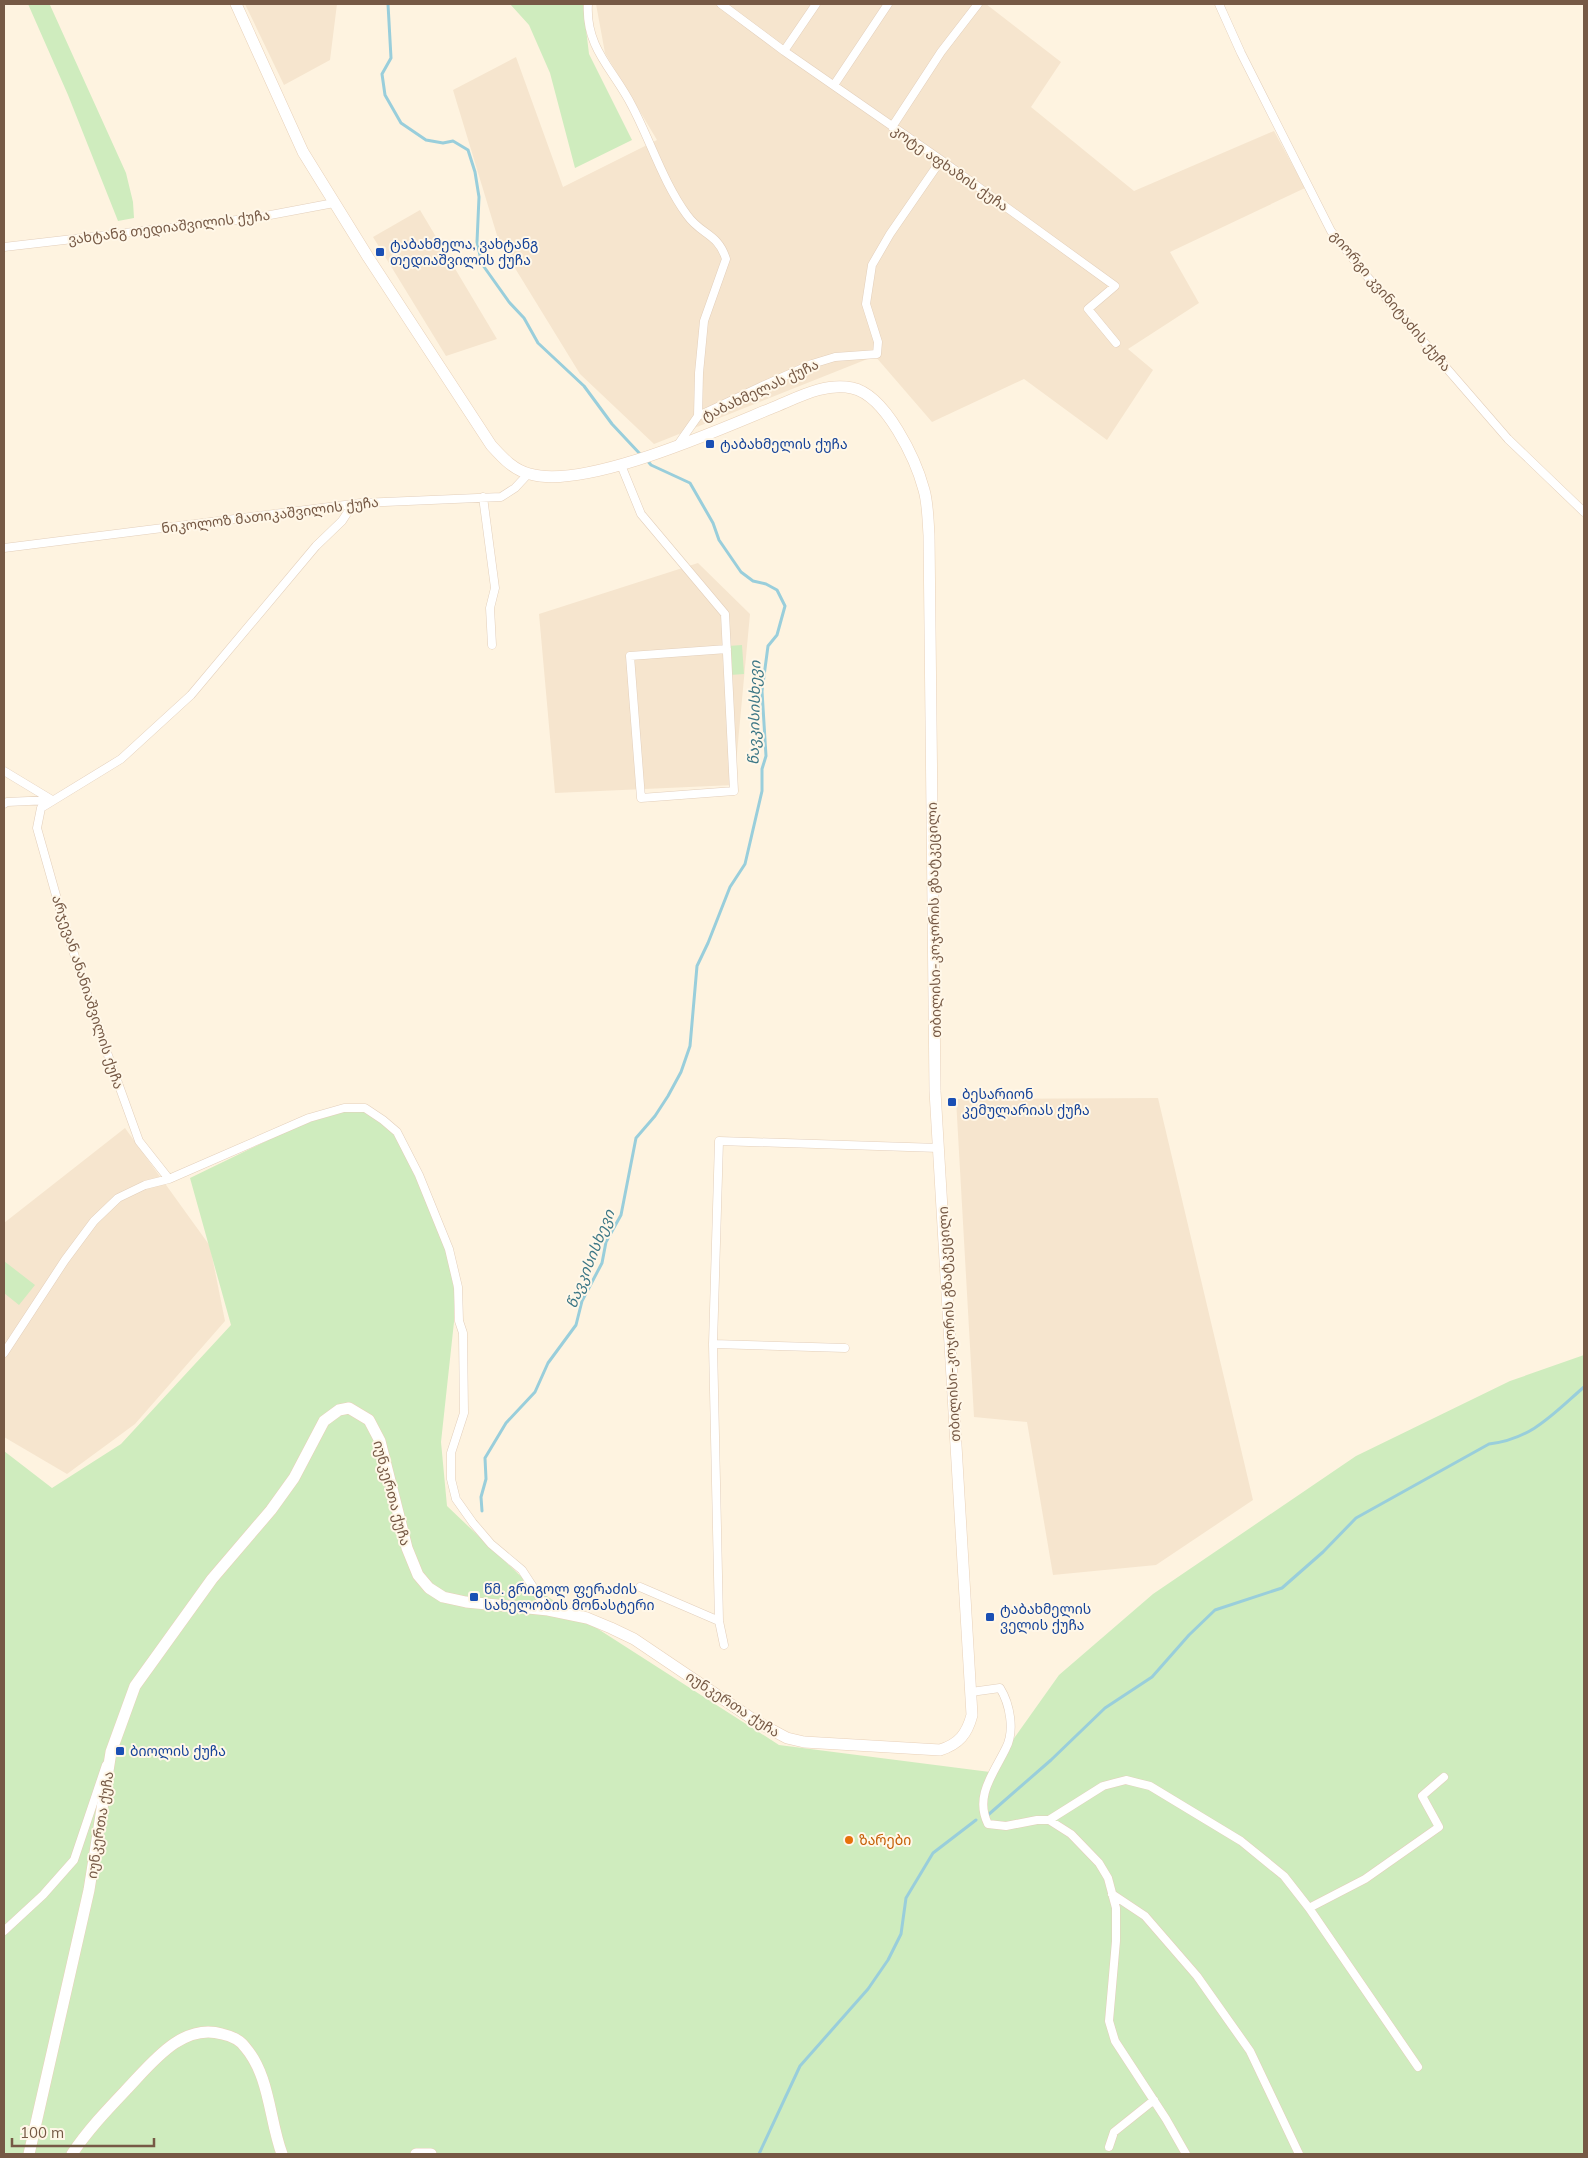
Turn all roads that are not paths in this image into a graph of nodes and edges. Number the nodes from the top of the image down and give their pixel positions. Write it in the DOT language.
graph roads {
  1 [pos="236,4"];
  2 [pos="588,4"];
  3 [pos="721,4"];
  4 [pos="816,4"];
  5 [pos="888,4"];
  6 [pos="978,4"];
  7 [pos="1219,4"];
  8 [pos="784,51"];
  9 [pos="834,85"];
  10 [pos="892,127"];
  11 [pos="941,160"];
  12 [pos="334,204"];
  13 [pos="4,247"];
  14 [pos="1116,343"];
  15 [pos="698,416"];
  16 [pos="677,446"];
  17 [pos="621,465"];
  18 [pos="528,474"];
  19 [pos="482,497"];
  20 [pos="361,503"];
  21 [pos="1584,512"];
  22 [pos="4,548"];
  23 [pos="492,645"];
  24 [pos="727,649"];
  25 [pos="4,771"];
  26 [pos="52,800"];
  27 [pos="4,804"];
  28 [pos="939,1148"];
  29 [pos="168,1179"];
  30 [pos="713,1344"];
  31 [pos="845,1348"];
  32 [pos="4,1353"];
  33 [pos="640,1587"];
  34 [pos="548,1610"];
  35 [pos="719,1621"];
  36 [pos="724,1645"];
  37 [pos="972,1692"];
  38 [pos="111,1752"];
  39 [pos="1444,1777"];
  40 [pos="1049,1820"];
  41 [pos="1112,1894"];
  42 [pos="1309,1908"];
  43 [pos="4,1930"];
  44 [pos="1418,2066"];
  45 [pos="1154,2100"];
  46 [pos="1109,2147"];
  47 [pos="29,2154"];
  48 [pos="72,2154"];
  49 [pos="282,2154"];
  50 [pos="416,2154"];
  51 [pos="431,2154"];
  52 [pos="1186,2154"];
  53 [pos="1299,2154"];
  1 -- 12 [label="main road"];
  2 -- 15 [label="street"];
  3 -- 8 [label="street, კოტე აფხაზის ქუჩა"];
  4 -- 8 [label="street"];
  5 -- 9 [label="street"];
  6 -- 10 [label="street"];
  7 -- 21 [label="street, გიორგი კვინიტაძის ქუჩა"];
  8 -- 9 [label="street, კოტე აფხაზის ქუჩა"];
  9 -- 10 [label="street, კოტე აფხაზის ქუჩა"];
  10 -- 11 [label="street, კოტე აფხაზის ქუჩა"];
  11 -- 14 [label="street, კოტე აფხაზის ქუჩა"];
  11 -- 15 [label="street, ტაბახმელას ქუჩა"];
  12 -- 13 [label="street, ვახტანგ თედიაშვილის ქუჩა"];
  12 -- 18 [label="main road"];
  15 -- 16 [label="street, ტაბახმელას ქუჩა"];
  16 -- 17 [label="main road, თბილისი-კოჯორის გზატკეცილი"];
  16 -- 28 [label="main road, თბილისი-კოჯორის გზატკეცილი"];
  17 -- 18 [label="main road"];
  17 -- 24 [label="street"];
  18 -- 19 [label="street, ნიკოლოზ მათიკაშვილის ქუჩა"];
  19 -- 20 [label="street, ნიკოლოზ მათიკაშვილის ქუჩა"];
  19 -- 23 [label="street"];
  20 -- 22 [label="street, ნიკოლოზ მათიკაშვილის ქუჩა"];
  20 -- 26 [label="street"];
  24 -- 24 [label="street"];
  25 -- 26 [label="street"];
  26 -- 27 [label="street"];
  26 -- 29 [label="street, არჯევან ანანიაშვილის ქუჩა"];
  28 -- 30 [label="street"];
  28 -- 37 [label="main road, თბილისი-კოჯორის გზატკეცილი"];
  29 -- 32 [label="street"];
  29 -- 34 [label="street"];
  30 -- 31 [label="street"];
  30 -- 35 [label="street"];
  33 -- 35 [label="street"];
  34 -- 37 [label="main road, იუნკერთა ქუჩა"];
  34 -- 38 [label="main road, იუნკერთა ქუჩა"];
  35 -- 36 [label="street"];
  37 -- 40 [label="street"];
  38 -- 43 [label="street"];
  38 -- 47 [label="main road, იუნკერთა ქუჩა"];
  39 -- 42 [label="street"];
  40 -- 41 [label="street"];
  40 -- 42 [label="street"];
  41 -- 45 [label="street"];
  41 -- 53 [label="street"];
  42 -- 44 [label="street"];
  45 -- 46 [label="street"];
  45 -- 52 [label="street"];
  48 -- 49 [label="main road"];
  50 -- 51 [label="main road"];
}
